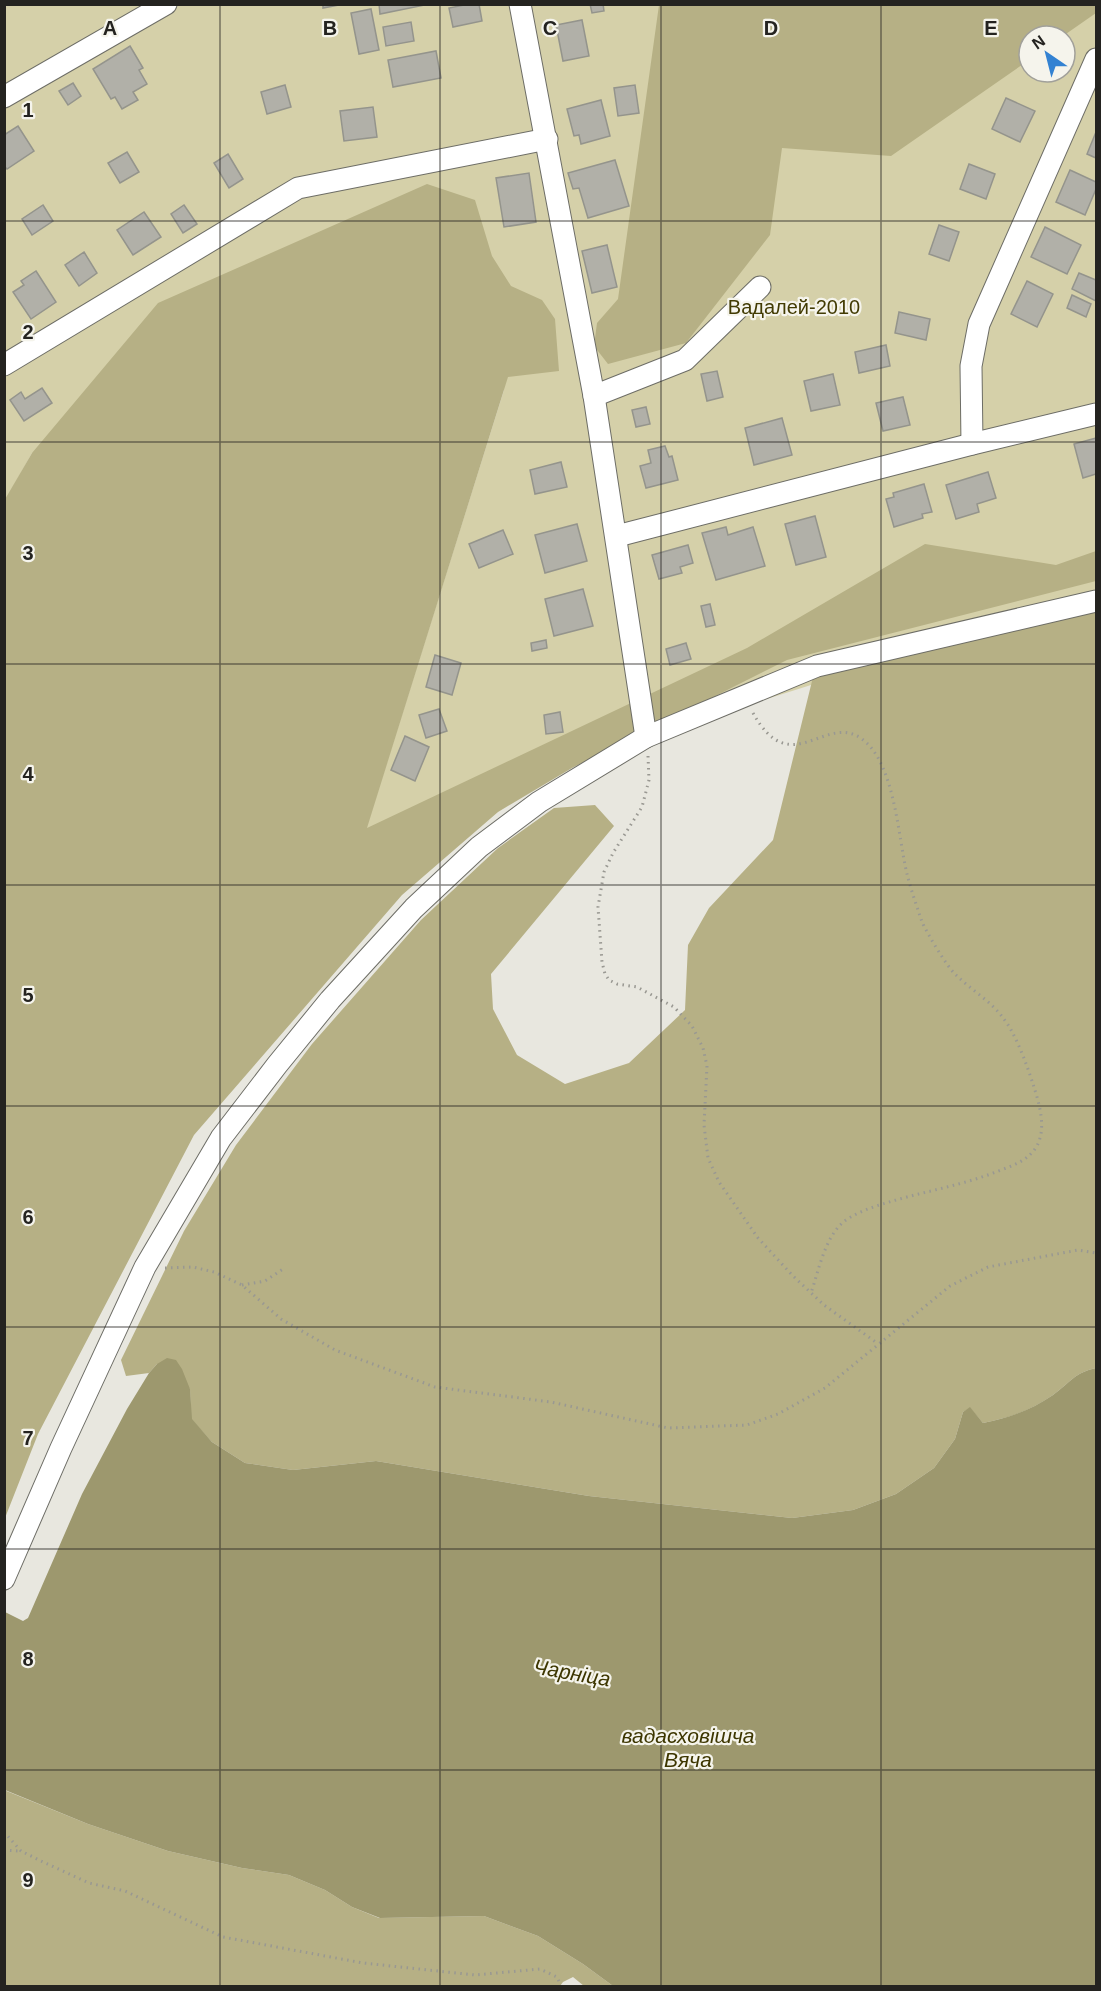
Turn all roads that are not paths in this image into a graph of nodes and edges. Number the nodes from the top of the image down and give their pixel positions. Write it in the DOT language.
graph roads {
  1 [pos="166,4"];
  2 [pos="520,4"];
  3 [pos="1096,59"];
  4 [pos="4,97"];
  5 [pos="547,139"];
  6 [pos="760,287"];
  7 [pos="4,365"];
  8 [pos="594,396"];
  9 [pos="1096,414"];
  10 [pos="972,444"];
  11 [pos="616,536"];
  12 [pos="1096,601"];
  13 [pos="646,737"];
  14 [pos="4,1579"];
  1 -- 4 [label="street"];
  2 -- 5 [label="street"];
  3 -- 10 [label="street"];
  5 -- 7 [label="street"];
  5 -- 8 [label="street"];
  6 -- 8 [label="street"];
  8 -- 11 [label="street"];
  9 -- 10 [label="street"];
  10 -- 11 [label="street"];
  11 -- 13 [label="street"];
  12 -- 13 [label="street"];
  13 -- 14 [label="street"];
}
